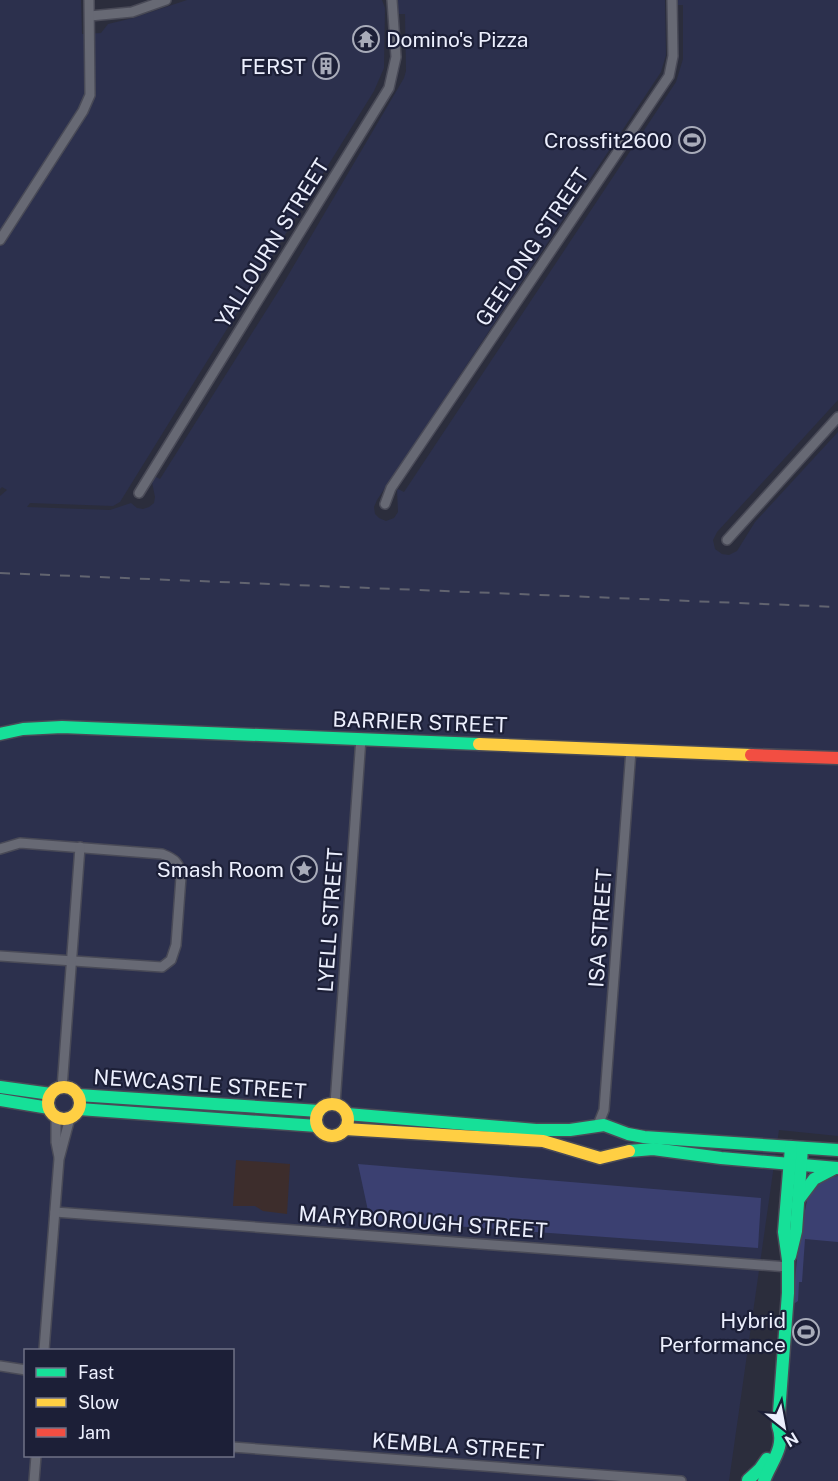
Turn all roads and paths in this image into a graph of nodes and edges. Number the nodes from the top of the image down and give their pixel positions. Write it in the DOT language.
graph roads {
  1 [pos="89,0"];
  2 [pos="166,0"];
  3 [pos="392,0"];
  4 [pos="672,0"];
  5 [pos="90,16"];
  6 [pos="0,240"];
  7 [pos="838,417"];
  8 [pos="139,492"];
  9 [pos="385,504"];
  10 [pos="727,540"];
  11 [pos="0,734"];
  12 [pos="360,738"];
  13 [pos="631,750"];
  14 [pos="838,758"];
  15 [pos="80,848"];
  16 [pos="0,849"];
  17 [pos="0,956"];
  18 [pos="71,961"];
  19 [pos="0,1088"];
  20 [pos="62,1088"];
  21 [pos="51,1094"];
  22 [pos="78,1095"];
  23 [pos="0,1100"];
  24 [pos="335,1104"];
  25 [pos="80,1109"];
  26 [pos="319,1111"];
  27 [pos="53,1113"];
  28 [pos="347,1114"];
  29 [pos="70,1118"];
  30 [pos="317,1126"];
  31 [pos="604,1127"];
  32 [pos="345,1129"];
  33 [pos="797,1148"];
  34 [pos="838,1150"];
  35 [pos="591,1154"];
  36 [pos="611,1155"];
  37 [pos="59,1159"];
  38 [pos="795,1165"];
  39 [pos="837,1168"];
  40 [pos="798,1201"];
  41 [pos="55,1212"];
  42 [pos="788,1264"];
  43 [pos="43,1347"];
  44 [pos="24,1364"];
  45 [pos="5,1366"];
  46 [pos="24,1370"];
  47 [pos="778,1426"];
  48 [pos="234,1447"];
  49 [pos="36,1457"];
  50 [pos="34,1481"];
  51 [pos="681,1481"];
  52 [pos="741,1481"];
  53 [pos="749,1481"];
  54 [pos="764,1481"];
  1 -- 5 [label="street"];
  2 -- 5 [label="street"];
  3 -- 8 [label="street, YALLOURN STREET"];
  4 -- 9 [label="street, GEELONG STREET"];
  5 -- 6 [label="street"];
  7 -- 10 [label="street"];
  11 -- 12 [label="main road, BARRIER STREET"];
  12 -- 13 [label="main road, BARRIER STREET"];
  12 -- 24 [label="street, LYELL STREET"];
  13 -- 14 [label="main road, BARRIER STREET"];
  13 -- 31 [label="street, ISA STREET"];
  15 -- 16 [label="street"];
  15 -- 18 [label="street"];
  15 -- 18 [label="street"];
  17 -- 18 [label="street"];
  18 -- 20 [label="street"];
  19 -- 21 [label="main road"];
  20 -- 21 [label="main road"];
  20 -- 22 [label="main road"];
  21 -- 27 [label="main road"];
  22 -- 25 [label="main road"];
  22 -- 26 [label="main road, NEWCASTLE STREET"];
  23 -- 27 [label="main road"];
  24 -- 26 [label="main road"];
  24 -- 28 [label="main road"];
  25 -- 29 [label="main road"];
  25 -- 30 [label="main road, NEWCASTLE STREET"];
  26 -- 30 [label="main road"];
  27 -- 29 [label="main road"];
  27 -- 37 [label="street"];
  28 -- 31 [label="main road"];
  28 -- 32 [label="main road"];
  29 -- 37 [label="street"];
  30 -- 32 [label="main road"];
  31 -- 33 [label="main road"];
  31 -- 35 [label="main road"];
  31 -- 36 [label="main road"];
  32 -- 35 [label="main road"];
  33 -- 34 [label="main road"];
  33 -- 38 [label="main road"];
  35 -- 36 [label="main road"];
  36 -- 38 [label="main road"];
  37 -- 41 [label="street"];
  38 -- 39 [label="main road"];
  38 -- 40 [label="main road"];
  38 -- 42 [label="main road"];
  39 -- 40 [label="main road"];
  40 -- 42 [label="main road"];
  41 -- 42 [label="street, MARYBOROUGH STREET"];
  41 -- 43 [label="street"];
  42 -- 47 [label="main road"];
  44 -- 45 [label="street"];
  45 -- 46 [label="street"];
  47 -- 53 [label="main road"];
  47 -- 54 [label="main road"];
  48 -- 51 [label="street, KEMBLA STREET"];
  49 -- 50 [label="street"];
  52 -- 53 [label="main road"];
}
